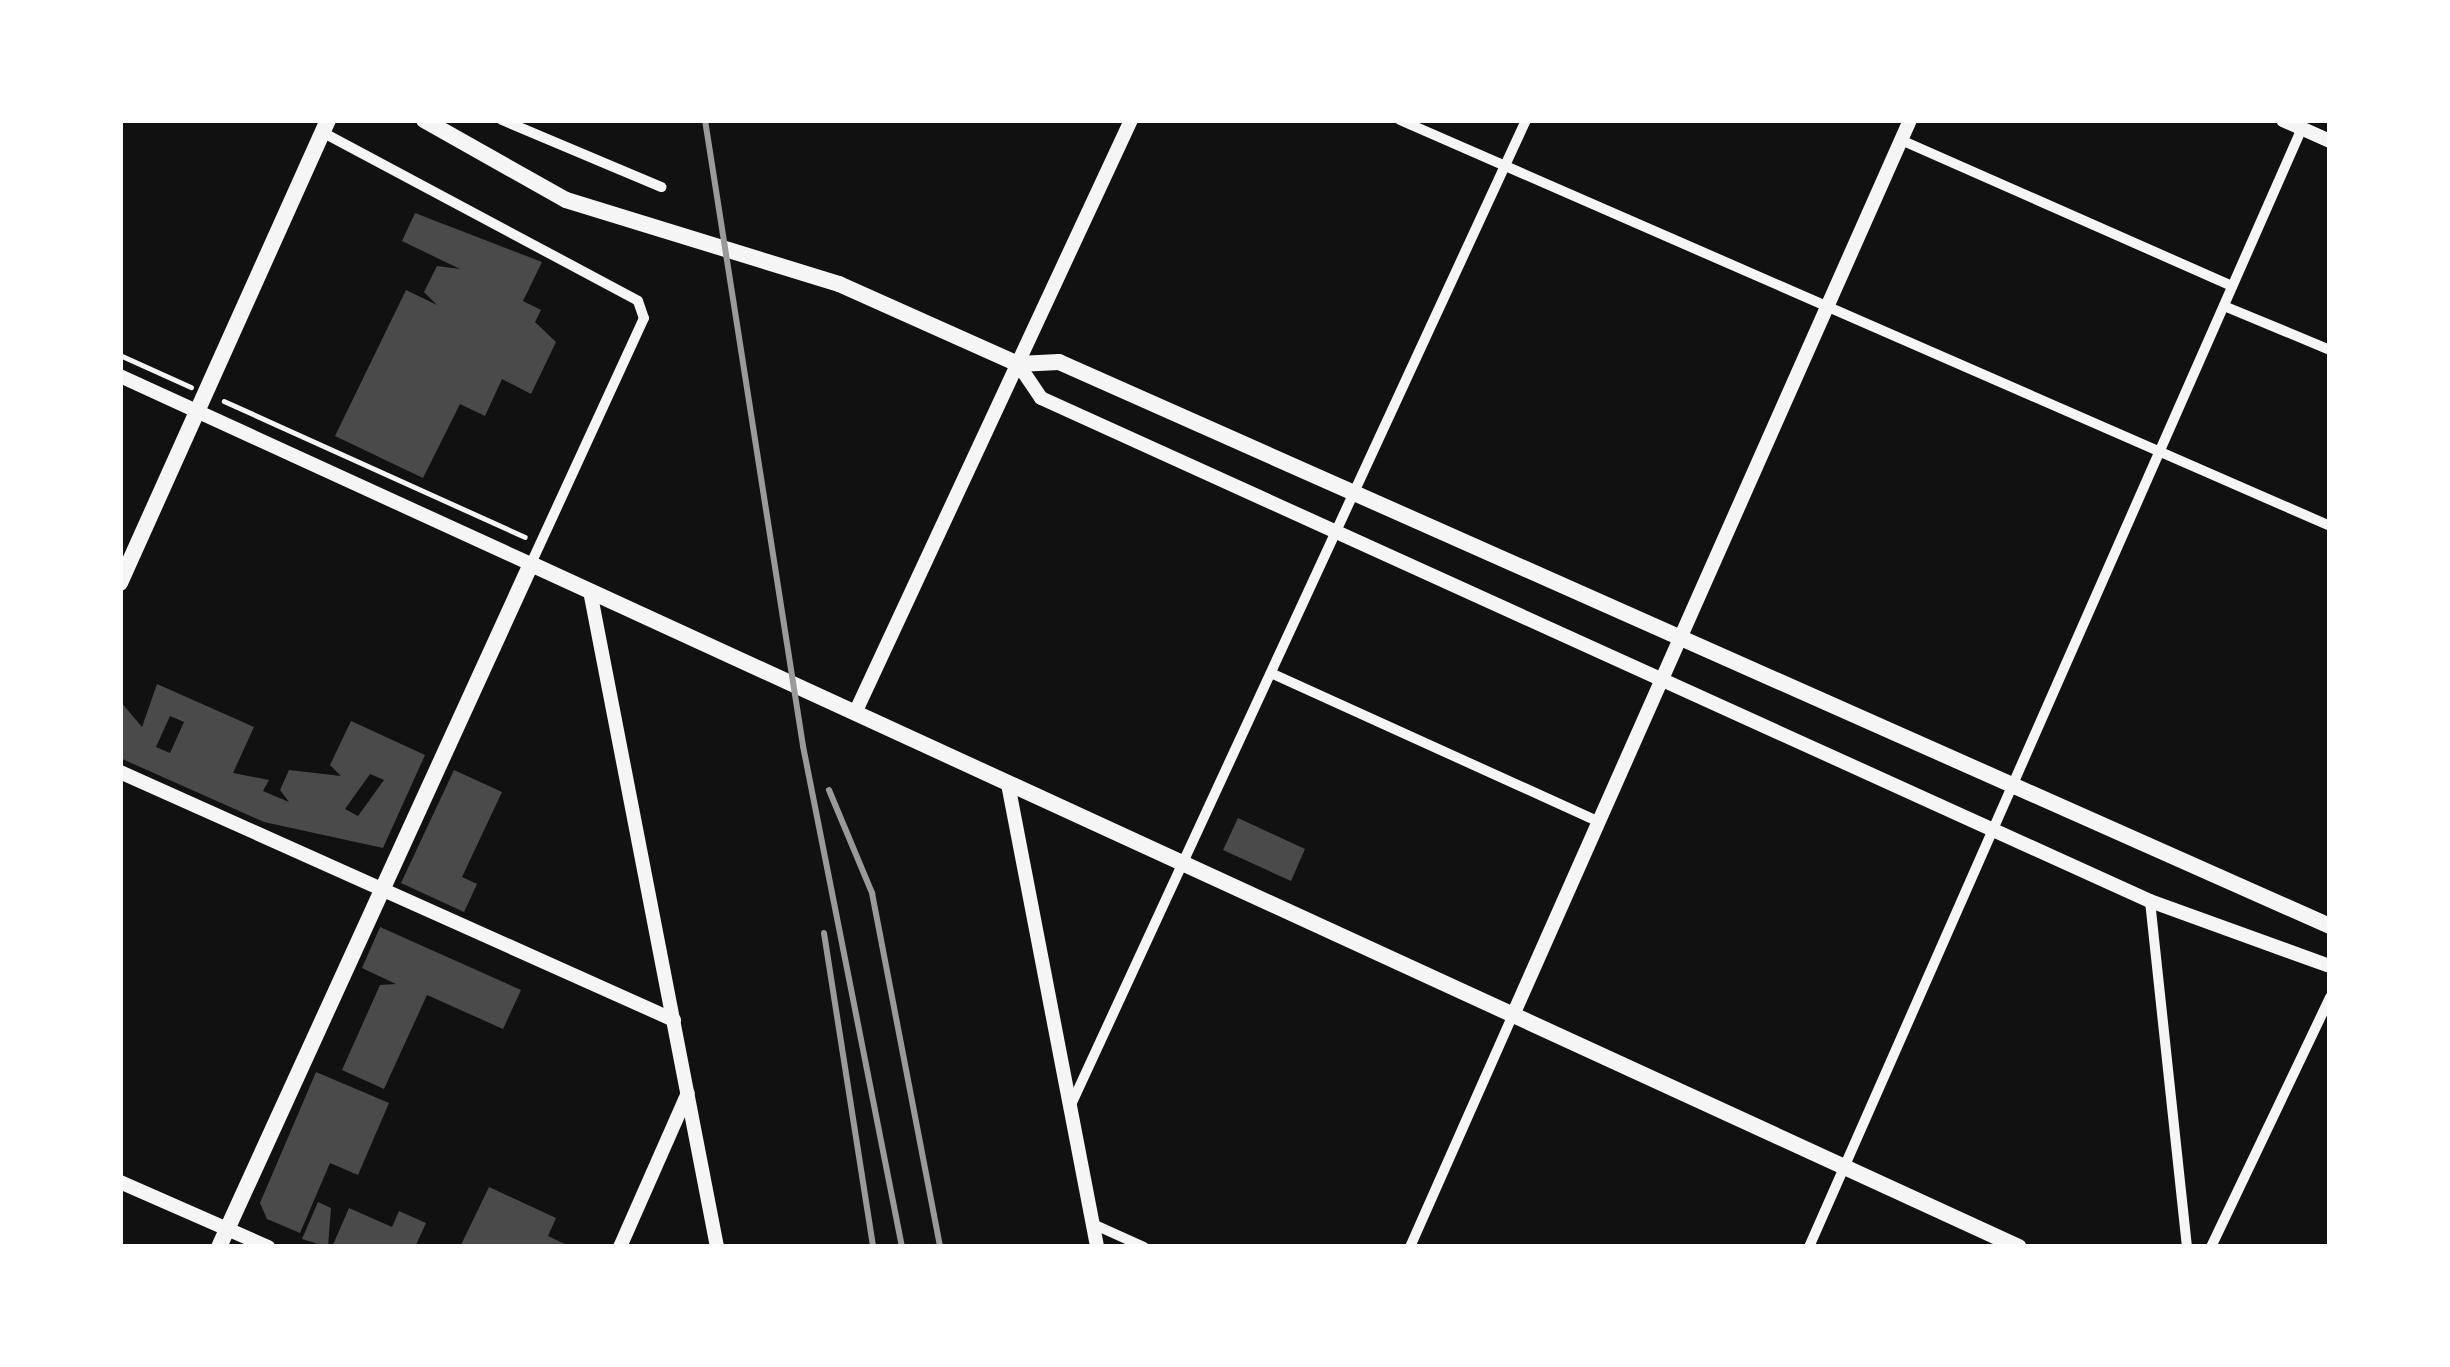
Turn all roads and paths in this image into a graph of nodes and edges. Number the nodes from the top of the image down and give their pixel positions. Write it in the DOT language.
graph roads {
  1 [pos="424,120"];
  2 [pos="502,120"];
  3 [pos="1131,120"];
  4 [pos="1400,120"];
  5 [pos="1526,120"];
  6 [pos="1910,120"];
  7 [pos="2283,120"];
  8 [pos="325,126"];
  9 [pos="2302,128"];
  10 [pos="2328,134"];
  11 [pos="1901,140"];
  12 [pos="1505,165"];
  13 [pos="661,187"];
  14 [pos="2232,286"];
  15 [pos="2224,306"];
  16 [pos="1827,307"];
  17 [pos="2330,350"];
  18 [pos="120,355"];
  19 [pos="1018,364"];
  20 [pos="120,376"];
  21 [pos="205,393"];
  22 [pos="197,411"];
  23 [pos="2159,452"];
  24 [pos="1356,492"];
  25 [pos="2330,526"];
  26 [pos="1339,530"];
  27 [pos="540,544"];
  28 [pos="531,563"];
  29 [pos="120,584"];
  30 [pos="590,591"];
  31 [pos="1681,638"];
  32 [pos="1273,674"];
  33 [pos="1663,678"];
  34 [pos="855,713"];
  35 [pos="120,772"];
  36 [pos="1008,784"];
  37 [pos="2012,787"];
  38 [pos="1599,823"];
  39 [pos="1994,830"];
  40 [pos="1185,865"];
  41 [pos="382,890"];
  42 [pos="2150,901"];
  43 [pos="2330,926"];
  44 [pos="2330,966"];
  45 [pos="2330,997"];
  46 [pos="1514,1016"];
  47 [pos="674,1020"];
  48 [pos="688,1094"];
  49 [pos="1070,1107"];
  50 [pos="1845,1168"];
  51 [pos="120,1182"];
  52 [pos="1093,1224"];
  53 [pos="223,1238"];
  54 [pos="268,1247"];
  55 [pos="620,1247"];
  56 [pos="717,1247"];
  57 [pos="1097,1247"];
  58 [pos="1144,1247"];
  59 [pos="1410,1247"];
  60 [pos="1809,1247"];
  61 [pos="2019,1247"];
  62 [pos="2187,1247"];
  63 [pos="2211,1247"];
  1 -- 19 [label="main road"];
  2 -- 13 [label="street"];
  3 -- 19 [label="street"];
  4 -- 12 [label="street"];
  5 -- 12 [label="street"];
  6 -- 11 [label="street"];
  7 -- 9 [label="street"];
  8 -- 21 [label="main road"];
  8 -- 27 [label="street"];
  9 -- 10 [label="street"];
  9 -- 14 [label="street"];
  11 -- 14 [label="street"];
  11 -- 16 [label="street"];
  12 -- 16 [label="street"];
  12 -- 24 [label="street"];
  14 -- 15 [label="street"];
  15 -- 17 [label="street"];
  15 -- 23 [label="street"];
  16 -- 23 [label="street"];
  16 -- 31 [label="street"];
  18 -- 21 [label="path"];
  19 -- 24 [label="main road"];
  19 -- 26 [label="street"];
  19 -- 34 [label="street"];
  20 -- 22 [label="street"];
  21 -- 22 [label="main road"];
  21 -- 27 [label="path"];
  22 -- 28 [label="street"];
  22 -- 29 [label="main road"];
  23 -- 25 [label="street"];
  23 -- 37 [label="street"];
  24 -- 26 [label="street"];
  24 -- 31 [label="main road"];
  26 -- 32 [label="street"];
  26 -- 33 [label="street"];
  27 -- 28 [label="street"];
  28 -- 30 [label="main road"];
  28 -- 41 [label="main road"];
  30 -- 34 [label="main road"];
  30 -- 47 [label="street"];
  31 -- 33 [label="street"];
  31 -- 37 [label="main road"];
  32 -- 38 [label="street"];
  32 -- 40 [label="street"];
  33 -- 38 [label="street"];
  33 -- 39 [label="street"];
  34 -- 36 [label="main road"];
  35 -- 41 [label="street"];
  36 -- 40 [label="main road"];
  36 -- 49 [label="street"];
  37 -- 39 [label="street"];
  37 -- 43 [label="main road"];
  38 -- 46 [label="street"];
  39 -- 42 [label="street"];
  39 -- 50 [label="street"];
  40 -- 46 [label="main road"];
  40 -- 49 [label="street"];
  41 -- 47 [label="street"];
  41 -- 53 [label="main road"];
  42 -- 44 [label="street"];
  42 -- 62 [label="street"];
  45 -- 63 [label="street"];
  46 -- 50 [label="main road"];
  46 -- 59 [label="street"];
  47 -- 48 [label="street"];
  48 -- 55 [label="street"];
  48 -- 56 [label="street"];
  49 -- 52 [label="street"];
  50 -- 60 [label="street"];
  50 -- 61 [label="main road"];
  51 -- 53 [label="street"];
  52 -- 57 [label="street"];
  52 -- 58 [label="street"];
  53 -- 54 [label="street"];
}
